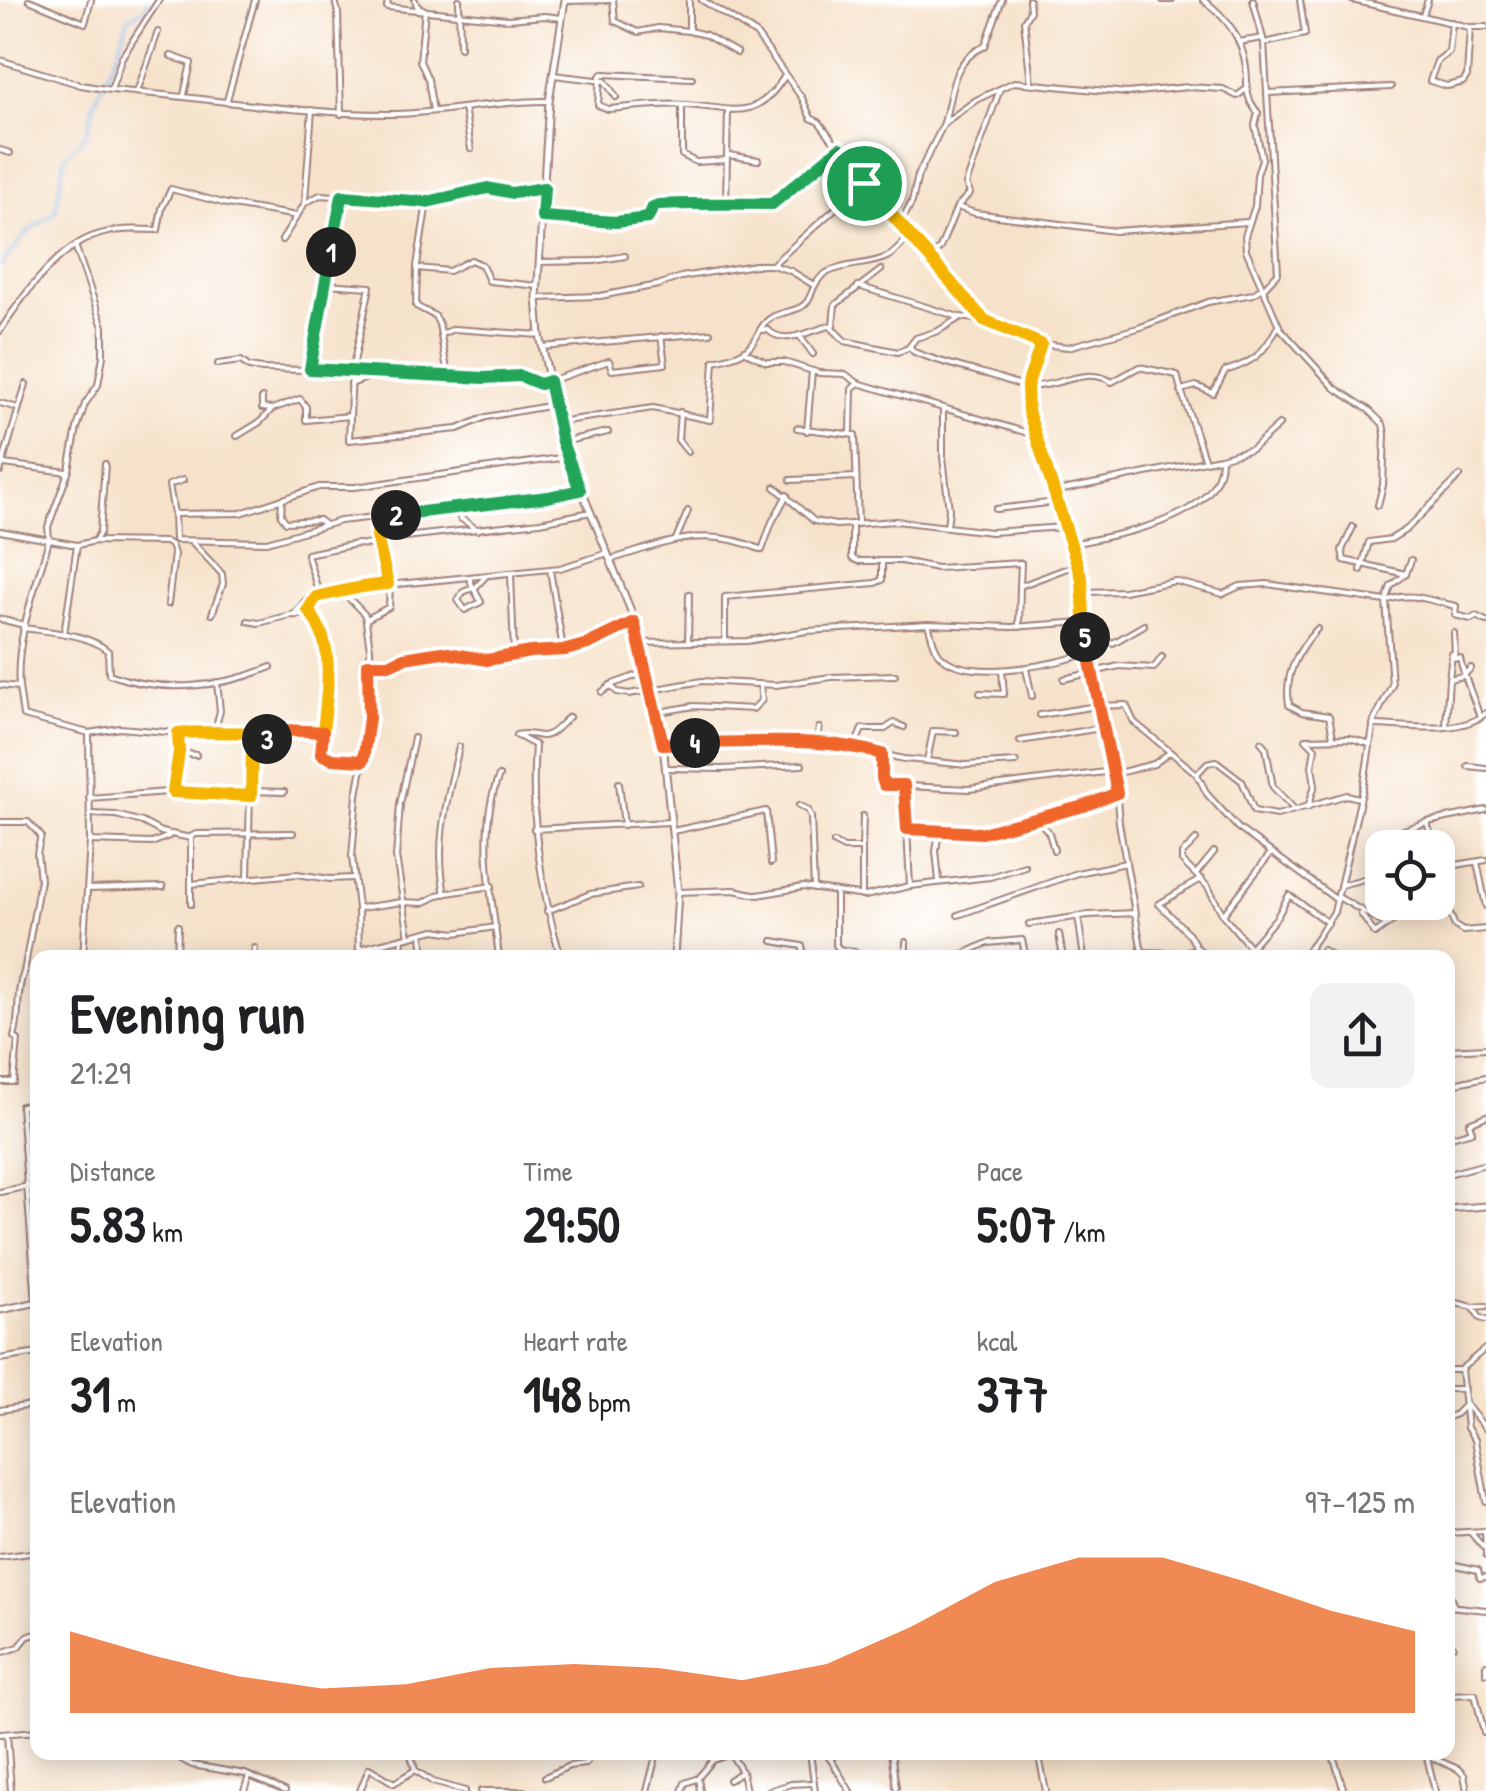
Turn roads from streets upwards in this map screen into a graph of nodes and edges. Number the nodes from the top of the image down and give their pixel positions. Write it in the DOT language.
graph roads {
  1 [pos="29,0"];
  2 [pos="91,0"];
  3 [pos="159,0"];
  4 [pos="254,0"];
  5 [pos="335,0"];
  6 [pos="388,0"];
  7 [pos="416,0"];
  8 [pos="459,0"];
  9 [pos="613,0"];
  10 [pos="689,0"];
  11 [pos="702,0"];
  12 [pos="1002,0"];
  13 [pos="1030,0"];
  14 [pos="1163,0"];
  15 [pos="1172,0"];
  16 [pos="1203,0"];
  17 [pos="1253,0"];
  18 [pos="1300,0"];
  19 [pos="1352,0"];
  20 [pos="1428,0"];
  21 [pos="565,1"];
  22 [pos="424,11"];
  23 [pos="459,14"];
  24 [pos="1422,15"];
  25 [pos="562,18"];
  26 [pos="1452,22"];
  27 [pos="1470,27"];
  28 [pos="1486,27"];
  29 [pos="158,32"];
  30 [pos="688,32"];
  31 [pos="1264,41"];
  32 [pos="1239,42"];
  33 [pos="460,47"];
  34 [pos="737,53"];
  35 [pos="171,56"];
  36 [pos="0,60"];
  37 [pos="552,76"];
  38 [pos="784,77"];
  39 [pos="692,78"];
  40 [pos="599,81"];
  41 [pos="1032,84"];
  42 [pos="1247,88"];
  43 [pos="1391,88"];
  44 [pos="111,90"];
  45 [pos="1000,90"];
  46 [pos="137,92"];
  47 [pos="1268,93"];
  48 [pos="184,95"];
  49 [pos="616,97"];
  50 [pos="227,100"];
  51 [pos="549,101"];
  52 [pos="682,105"];
  53 [pos="464,108"];
  54 [pos="312,110"];
  55 [pos="434,111"];
  56 [pos="728,112"];
  57 [pos="341,114"];
  58 [pos="944,123"];
  59 [pos="470,148"];
  60 [pos="840,148"];
  61 [pos="0,150"];
  62 [pos="10,153"];
  63 [pos="727,158"];
  64 [pos="758,160"];
  65 [pos="864,183"];
  66 [pos="544,188"];
  67 [pos="342,196"];
  68 [pos="726,201"];
  69 [pos="305,202"];
  70 [pos="427,202"];
  71 [pos="957,207"];
  72 [pos="297,216"];
  73 [pos="542,217"];
  74 [pos="1248,222"];
  75 [pos="899,226"];
  76 [pos="910,236"];
  77 [pos="282,240"];
  78 [pos="76,248"];
  79 [pos="625,256"];
  80 [pos="932,256"];
  81 [pos="539,262"];
  82 [pos="772,265"];
  83 [pos="417,268"];
  84 [pos="881,270"];
  85 [pos="326,284"];
  86 [pos="812,284"];
  87 [pos="538,286"];
  88 [pos="858,286"];
  89 [pos="1262,289"];
  90 [pos="537,298"];
  91 [pos="961,317"];
  92 [pos="984,320"];
  93 [pos="830,326"];
  94 [pos="1278,326"];
  95 [pos="760,330"];
  96 [pos="0,331"];
  97 [pos="710,333"];
  98 [pos="441,334"];
  99 [pos="540,335"];
  100 [pos="799,335"];
  101 [pos="661,336"];
  102 [pos="1041,344"];
  103 [pos="910,346"];
  104 [pos="542,347"];
  105 [pos="746,352"];
  106 [pos="813,354"];
  107 [pos="218,364"];
  108 [pos="310,369"];
  109 [pos="352,370"];
  110 [pos="812,371"];
  111 [pos="381,373"];
  112 [pos="448,376"];
  113 [pos="549,381"];
  114 [pos="858,383"];
  115 [pos="26,384"];
  116 [pos="352,384"];
  117 [pos="1027,386"];
  118 [pos="1182,390"];
  119 [pos="262,398"];
  120 [pos="0,402"];
  121 [pos="554,405"];
  122 [pos="18,408"];
  123 [pos="943,408"];
  124 [pos="272,409"];
  125 [pos="680,412"];
  126 [pos="350,416"];
  127 [pos="558,422"];
  128 [pos="1279,425"];
  129 [pos="797,428"];
  130 [pos="808,431"];
  131 [pos="608,432"];
  132 [pos="851,432"];
  133 [pos="1035,435"];
  134 [pos="237,436"];
  135 [pos="562,442"];
  136 [pos="688,452"];
  137 [pos="567,457"];
  138 [pos="1222,457"];
  139 [pos="1206,461"];
  140 [pos="4,464"];
  141 [pos="106,464"];
  142 [pos="0,472"];
  143 [pos="68,472"];
  144 [pos="1460,476"];
  145 [pos="856,477"];
  146 [pos="183,480"];
  147 [pos="790,480"];
  148 [pos="775,487"];
  149 [pos="580,490"];
  150 [pos="1053,492"];
  151 [pos="787,495"];
  152 [pos="282,499"];
  153 [pos="1056,502"];
  154 [pos="1378,505"];
  155 [pos="456,508"];
  156 [pos="996,508"];
  157 [pos="688,511"];
  158 [pos="590,512"];
  159 [pos="174,514"];
  160 [pos="378,516"];
  161 [pos="288,522"];
  162 [pos="855,524"];
  163 [pos="305,526"];
  164 [pos="948,526"];
  165 [pos="1353,526"];
  166 [pos="1064,527"];
  167 [pos="478,530"];
  168 [pos="0,532"];
  169 [pos="290,536"];
  170 [pos="676,539"];
  171 [pos="48,540"];
  172 [pos="191,540"];
  173 [pos="378,540"];
  174 [pos="95,541"];
  175 [pos="173,542"];
  176 [pos="1073,544"];
  177 [pos="77,545"];
  178 [pos="610,556"];
  179 [pos="1411,560"];
  180 [pos="882,561"];
  181 [pos="1078,564"];
  182 [pos="1362,567"];
  183 [pos="550,570"];
  184 [pos="511,574"];
  185 [pos="1406,574"];
  186 [pos="469,576"];
  187 [pos="486,576"];
  188 [pos="389,584"];
  189 [pos="1020,586"];
  190 [pos="343,592"];
  191 [pos="1084,592"];
  192 [pos="689,594"];
  193 [pos="318,597"];
  194 [pos="1386,601"];
  195 [pos="168,604"];
  196 [pos="300,606"];
  197 [pos="308,610"];
  198 [pos="212,614"];
  199 [pos="292,615"];
  200 [pos="0,618"];
  201 [pos="367,619"];
  202 [pos="248,621"];
  203 [pos="1486,621"];
  204 [pos="634,622"];
  205 [pos="928,624"];
  206 [pos="1084,625"];
  207 [pos="1019,626"];
  208 [pos="1144,626"];
  209 [pos="25,627"];
  210 [pos="1317,629"];
  211 [pos="1454,633"];
  212 [pos="64,634"];
  213 [pos="725,641"];
  214 [pos="688,642"];
  215 [pos="639,643"];
  216 [pos="563,650"];
  217 [pos="1454,651"];
  218 [pos="1088,654"];
  219 [pos="514,655"];
  220 [pos="1162,656"];
  221 [pos="368,664"];
  222 [pos="271,667"];
  223 [pos="1026,668"];
  224 [pos="1471,668"];
  225 [pos="1002,670"];
  226 [pos="1091,670"];
  227 [pos="638,675"];
  228 [pos="896,675"];
  229 [pos="1463,676"];
  230 [pos="1449,678"];
  231 [pos="1064,679"];
  232 [pos="217,682"];
  233 [pos="0,685"];
  234 [pos="610,685"];
  235 [pos="760,686"];
  236 [pos="20,687"];
  237 [pos="649,690"];
  238 [pos="602,692"];
  239 [pos="980,693"];
  240 [pos="1032,696"];
  241 [pos="1097,706"];
  242 [pos="654,712"];
  243 [pos="1486,713"];
  244 [pos="1040,715"];
  245 [pos="570,717"];
  246 [pos="1480,718"];
  247 [pos="1373,725"];
  248 [pos="1446,726"];
  249 [pos="904,727"];
  250 [pos="819,728"];
  251 [pos="1101,728"];
  252 [pos="215,730"];
  253 [pos="265,732"];
  254 [pos="323,732"];
  255 [pos="956,732"];
  256 [pos="90,733"];
  257 [pos="178,733"];
  258 [pos="1333,737"];
  259 [pos="414,738"];
  260 [pos="1020,741"];
  261 [pos="1261,742"];
  262 [pos="816,743"];
  263 [pos="663,744"];
  264 [pos="1370,744"];
  265 [pos="178,746"];
  266 [pos="855,746"];
  267 [pos="459,747"];
  268 [pos="1170,752"];
  269 [pos="882,754"];
  270 [pos="196,755"];
  271 [pos="363,761"];
  272 [pos="927,761"];
  273 [pos="1016,762"];
  274 [pos="802,765"];
  275 [pos="1468,766"];
  276 [pos="666,768"];
  277 [pos="1486,768"];
  278 [pos="1113,772"];
  279 [pos="1197,774"];
  280 [pos="500,776"];
  281 [pos="619,782"];
  282 [pos="904,785"];
  283 [pos="173,792"];
  284 [pos="284,792"];
  285 [pos="250,793"];
  286 [pos="1117,793"];
  287 [pos="89,798"];
  288 [pos="1360,798"];
  289 [pos="799,806"];
  290 [pos="1308,806"];
  291 [pos="1294,810"];
  292 [pos="1486,810"];
  293 [pos="90,814"];
  294 [pos="863,816"];
  295 [pos="1037,818"];
  296 [pos="0,822"];
  297 [pos="673,822"];
  298 [pos="1426,822"];
  299 [pos="624,825"];
  300 [pos="534,829"];
  301 [pos="907,829"];
  302 [pos="1404,830"];
  303 [pos="1428,830"];
  304 [pos="674,831"];
  305 [pos="249,832"];
  306 [pos="939,832"];
  307 [pos="293,833"];
  308 [pos="174,834"];
  309 [pos="190,837"];
  310 [pos="1196,840"];
  311 [pos="90,841"];
  312 [pos="834,843"];
  313 [pos="862,848"];
  314 [pos="1054,850"];
  315 [pos="1214,852"];
  316 [pos="1272,853"];
  317 [pos="1486,860"];
  318 [pos="1126,862"];
  319 [pos="1477,862"];
  320 [pos="771,864"];
  321 [pos="1455,865"];
  322 [pos="1025,866"];
  323 [pos="1196,874"];
  324 [pos="355,878"];
  325 [pos="1365,879"];
  326 [pos="248,880"];
  327 [pos="1202,880"];
  328 [pos="939,881"];
  329 [pos="191,884"];
  330 [pos="1341,885"];
  331 [pos="492,886"];
  332 [pos="910,886"];
  333 [pos="163,887"];
  334 [pos="638,887"];
  335 [pos="88,889"];
  336 [pos="814,889"];
  337 [pos="678,892"];
  338 [pos="836,893"];
  339 [pos="445,894"];
  340 [pos="862,896"];
  341 [pos="1337,898"];
  342 [pos="402,902"];
  343 [pos="191,904"];
  344 [pos="1486,906"];
  345 [pos="358,908"];
  346 [pos="547,911"];
  347 [pos="1360,912"];
  348 [pos="1136,913"];
  349 [pos="958,915"];
  350 [pos="1223,915"];
  351 [pos="1078,916"];
  352 [pos="1328,923"];
  353 [pos="1029,924"];
  354 [pos="1387,925"];
  355 [pos="178,926"];
  356 [pos="496,927"];
  357 [pos="1486,928"];
  358 [pos="422,934"];
  359 [pos="1058,934"];
  360 [pos="409,936"];
  361 [pos="402,938"];
  362 [pos="773,941"];
  363 [pos="906,942"];
  364 [pos="1251,947"];
  365 [pos="359,948"];
  366 [pos="1197,948"];
  367 [pos="84,950"];
  368 [pos="176,950"];
  369 [pos="401,950"];
  370 [pos="423,950"];
  371 [pos="498,950"];
  372 [pos="559,950"];
  373 [pos="674,950"];
  374 [pos="803,950"];
  375 [pos="845,950"];
  376 [pos="906,950"];
  377 [pos="978,950"];
  378 [pos="1024,950"];
  379 [pos="1061,950"];
  380 [pos="1083,950"];
  381 [pos="1141,950"];
  382 [pos="1188,950"];
  383 [pos="1200,950"];
  384 [pos="1253,950"];
  385 [pos="1309,950"];
  386 [pos="1486,1048"];
  387 [pos="1455,1050"];
  388 [pos="1486,1077"];
  389 [pos="0,1082"];
  390 [pos="1455,1084"];
  391 [pos="30,1105"];
  392 [pos="1486,1116"];
  393 [pos="1455,1136"];
  394 [pos="1486,1164"];
  395 [pos="1455,1170"];
  396 [pos="26,1184"];
  397 [pos="30,1184"];
  398 [pos="0,1192"];
  399 [pos="1486,1206"];
  400 [pos="1455,1209"];
  401 [pos="30,1227"];
  402 [pos="1455,1302"];
  403 [pos="30,1304"];
  404 [pos="1486,1306"];
  405 [pos="1472,1308"];
  406 [pos="0,1310"];
  407 [pos="1486,1320"];
  408 [pos="1486,1348"];
  409 [pos="30,1354"];
  410 [pos="0,1359"];
  411 [pos="1455,1370"];
  412 [pos="1461,1370"];
  413 [pos="1464,1389"];
  414 [pos="1455,1390"];
  415 [pos="30,1405"];
  416 [pos="1466,1405"];
  417 [pos="0,1410"];
  418 [pos="1455,1414"];
  419 [pos="1486,1430"];
  420 [pos="1486,1502"];
  421 [pos="1470,1532"];
  422 [pos="1485,1532"];
  423 [pos="1455,1533"];
  424 [pos="30,1553"];
  425 [pos="1486,1553"];
  426 [pos="0,1557"];
  427 [pos="1455,1564"];
  428 [pos="1486,1577"];
  429 [pos="1455,1606"];
  430 [pos="1486,1610"];
  431 [pos="30,1636"];
  432 [pos="0,1653"];
  433 [pos="1455,1695"];
  434 [pos="30,1732"];
  435 [pos="1486,1732"];
  436 [pos="0,1734"];
  437 [pos="8,1734"];
  438 [pos="183,1760"];
  439 [pos="412,1760"];
  440 [pos="587,1760"];
  441 [pos="657,1760"];
  442 [pos="713,1760"];
  443 [pos="734,1760"];
  444 [pos="811,1760"];
  445 [pos="831,1760"];
  446 [pos="892,1760"];
  447 [pos="1040,1760"];
  448 [pos="1334,1760"];
  449 [pos="1427,1760"];
  450 [pos="1439,1760"];
  451 [pos="415,1770"];
  452 [pos="742,1772"];
  453 [pos="248,1776"];
  454 [pos="545,1777"];
  455 [pos="698,1778"];
  456 [pos="729,1780"];
  457 [pos="812,1783"];
  458 [pos="896,1787"];
  459 [pos="11,1791"];
  460 [pos="244,1791"];
  461 [pos="286,1791"];
  462 [pos="360,1791"];
  463 [pos="465,1791"];
  464 [pos="481,1791"];
  465 [pos="524,1791"];
  466 [pos="650,1791"];
  467 [pos="682,1791"];
  468 [pos="700,1791"];
  469 [pos="746,1791"];
  470 [pos="768,1791"];
  471 [pos="815,1791"];
  472 [pos="850,1791"];
  473 [pos="1046,1791"];
  474 [pos="1344,1791"];
  475 [pos="1435,1791"];
  476 [pos="1467,1791"];
  1 -- 2 [label="street"];
  3 -- 44 [label="street"];
  4 -- 50 [label="street"];
  5 -- 57 [label="street"];
  6 -- 22 [label="street"];
  7 -- 22 [label="street"];
  8 -- 23 [label="street"];
  9 -- 21 [label="street"];
  9 -- 30 [label="street"];
  10 -- 30 [label="street"];
  11 -- 38 [label="street"];
  12 -- 58 [label="street"];
  13 -- 41 [label="street"];
  14 -- 15 [label="street"];
  16 -- 32 [label="street"];
  17 -- 31 [label="street"];
  18 -- 31 [label="street"];
  19 -- 24 [label="street"];
  20 -- 24 [label="street"];
  21 -- 25 [label="street"];
  22 -- 23 [label="street"];
  22 -- 55 [label="street"];
  23 -- 25 [label="street"];
  23 -- 33 [label="street"];
  24 -- 26 [label="street"];
  25 -- 37 [label="street"];
  26 -- 27 [label="street"];
  26 -- 27 [label="street"];
  27 -- 28 [label="street"];
  29 -- 46 [label="street"];
  30 -- 34 [label="street"];
  31 -- 32 [label="street"];
  31 -- 47 [label="street"];
  32 -- 42 [label="street"];
  35 -- 48 [label="street"];
  36 -- 44 [label="street"];
  37 -- 40 [label="street"];
  37 -- 51 [label="street"];
  38 -- 56 [label="street"];
  38 -- 60 [label="street"];
  39 -- 40 [label="street"];
  40 -- 49 [label="street"];
  40 -- 52 [label="street"];
  41 -- 42 [label="street"];
  41 -- 45 [label="street"];
  42 -- 74 [label="street"];
  43 -- 47 [label="street"];
  44 -- 46 [label="street"];
  45 -- 58 [label="street"];
  45 -- 71 [label="street"];
  46 -- 48 [label="street"];
  47 -- 89 [label="street"];
  48 -- 50 [label="street"];
  50 -- 54 [label="street"];
  51 -- 53 [label="street"];
  51 -- 66 [label="street"];
  52 -- 56 [label="street"];
  52 -- 63 [label="street"];
  53 -- 55 [label="street"];
  53 -- 59 [label="street"];
  54 -- 57 [label="street"];
  54 -- 69 [label="street"];
  55 -- 57 [label="street"];
  56 -- 63 [label="street"];
  58 -- 75 [label="street"];
  60 -- 65 [label="street"];
  60 -- 68 [label="street"];
  61 -- 62 [label="street"];
  63 -- 64 [label="street"];
  63 -- 68 [label="street"];
  65 -- 75 [label="street"];
  65 -- 82 [label="street"];
  66 -- 70 [label="street"];
  66 -- 73 [label="street"];
  67 -- 69 [label="street"];
  67 -- 70 [label="street"];
  67 -- 85 [label="street"];
  68 -- 73 [label="street"];
  69 -- 72 [label="street"];
  70 -- 83 [label="street"];
  71 -- 74 [label="street"];
  71 -- 80 [label="street"];
  72 -- 77 [label="street"];
  72 -- 78 [label="street"];
  73 -- 81 [label="street"];
  74 -- 89 [label="street"];
  75 -- 76 [label="street"];
  76 -- 80 [label="street"];
  76 -- 86 [label="street"];
  78 -- 96 [label="street"];
  78 -- 143 [label="street"];
  79 -- 81 [label="street"];
  80 -- 92 [label="street"];
  81 -- 87 [label="street"];
  82 -- 86 [label="street"];
  82 -- 90 [label="street"];
  83 -- 87 [label="street"];
  83 -- 98 [label="street"];
  84 -- 88 [label="street"];
  85 -- 108 [label="street"];
  85 -- 109 [label="street"];
  86 -- 95 [label="street"];
  87 -- 90 [label="street"];
  88 -- 91 [label="street"];
  88 -- 93 [label="street"];
  89 -- 94 [label="street"];
  89 -- 102 [label="street"];
  90 -- 99 [label="street"];
  91 -- 92 [label="street"];
  91 -- 103 [label="street"];
  92 -- 102 [label="street"];
  93 -- 100 [label="street"];
  93 -- 103 [label="street"];
  94 -- 118 [label="street"];
  94 -- 154 [label="street"];
  95 -- 100 [label="street"];
  95 -- 105 [label="street"];
  97 -- 101 [label="street"];
  98 -- 99 [label="street"];
  98 -- 112 [label="street"];
  99 -- 104 [label="street"];
  100 -- 106 [label="street"];
  101 -- 104 [label="street"];
  101 -- 113 [label="street"];
  102 -- 117 [label="street"];
  103 -- 117 [label="street"];
  104 -- 113 [label="street"];
  105 -- 110 [label="street"];
  105 -- 125 [label="street"];
  107 -- 108 [label="street"];
  108 -- 109 [label="street"];
  109 -- 111 [label="street"];
  109 -- 116 [label="street"];
  110 -- 114 [label="street"];
  110 -- 130 [label="street"];
  111 -- 112 [label="street"];
  111 -- 116 [label="street"];
  112 -- 113 [label="street"];
  113 -- 121 [label="street"];
  114 -- 123 [label="street"];
  114 -- 132 [label="street"];
  115 -- 122 [label="street"];
  116 -- 126 [label="street"];
  117 -- 118 [label="street"];
  117 -- 133 [label="street"];
  118 -- 139 [label="street"];
  119 -- 124 [label="street"];
  120 -- 122 [label="street"];
  121 -- 126 [label="street"];
  121 -- 127 [label="street"];
  122 -- 140 [label="street"];
  123 -- 133 [label="street"];
  123 -- 164 [label="street"];
  124 -- 126 [label="street"];
  124 -- 134 [label="street"];
  125 -- 127 [label="street"];
  125 -- 136 [label="street"];
  127 -- 135 [label="street"];
  128 -- 138 [label="street"];
  129 -- 130 [label="street"];
  130 -- 132 [label="street"];
  131 -- 135 [label="street"];
  132 -- 145 [label="street"];
  133 -- 150 [label="street"];
  135 -- 137 [label="street"];
  137 -- 149 [label="street"];
  137 -- 152 [label="street"];
  138 -- 139 [label="street"];
  138 -- 176 [label="street"];
  139 -- 150 [label="street"];
  140 -- 142 [label="street"];
  140 -- 143 [label="street"];
  141 -- 174 [label="street"];
  143 -- 171 [label="street"];
  144 -- 182 [label="street"];
  145 -- 147 [label="street"];
  145 -- 162 [label="street"];
  146 -- 159 [label="street"];
  148 -- 151 [label="street"];
  149 -- 155 [label="street"];
  149 -- 158 [label="street"];
  150 -- 153 [label="street"];
  151 -- 162 [label="street"];
  151 -- 170 [label="street"];
  152 -- 159 [label="street"];
  152 -- 161 [label="street"];
  153 -- 156 [label="street"];
  153 -- 166 [label="street"];
  155 -- 160 [label="street"];
  155 -- 167 [label="street"];
  157 -- 170 [label="street"];
  158 -- 167 [label="street"];
  158 -- 178 [label="street"];
  159 -- 175 [label="street"];
  160 -- 163 [label="street"];
  160 -- 173 [label="street"];
  161 -- 163 [label="street"];
  161 -- 169 [label="street"];
  162 -- 164 [label="street"];
  162 -- 180 [label="street"];
  163 -- 169 [label="street"];
  164 -- 166 [label="street"];
  165 -- 182 [label="street"];
  166 -- 176 [label="street"];
  167 -- 173 [label="street"];
  168 -- 171 [label="street"];
  169 -- 172 [label="street"];
  170 -- 178 [label="street"];
  171 -- 177 [label="street"];
  171 -- 209 [label="street"];
  172 -- 175 [label="street"];
  172 -- 198 [label="street"];
  173 -- 188 [label="street"];
  173 -- 193 [label="street"];
  174 -- 175 [label="street"];
  174 -- 177 [label="street"];
  175 -- 195 [label="street"];
  176 -- 181 [label="street"];
  177 -- 212 [label="street"];
  178 -- 183 [label="street"];
  178 -- 204 [label="street"];
  179 -- 185 [label="street"];
  180 -- 189 [label="street"];
  180 -- 213 [label="street"];
  181 -- 189 [label="street"];
  181 -- 191 [label="street"];
  182 -- 185 [label="street"];
  183 -- 184 [label="street"];
  183 -- 216 [label="street"];
  184 -- 187 [label="street"];
  184 -- 219 [label="street"];
  185 -- 194 [label="street"];
  186 -- 187 [label="street"];
  186 -- 187 [label="street"];
  186 -- 188 [label="street"];
  188 -- 190 [label="street"];
  188 -- 201 [label="street"];
  189 -- 207 [label="street"];
  190 -- 193 [label="street"];
  190 -- 201 [label="street"];
  191 -- 194 [label="street"];
  191 -- 206 [label="street"];
  192 -- 214 [label="street"];
  193 -- 196 [label="street"];
  193 -- 197 [label="street"];
  194 -- 203 [label="street"];
  194 -- 247 [label="street"];
  196 -- 197 [label="street"];
  196 -- 199 [label="street"];
  197 -- 199 [label="street"];
  197 -- 254 [label="street"];
  199 -- 202 [label="street"];
  200 -- 209 [label="street"];
  201 -- 221 [label="street"];
  204 -- 215 [label="street"];
  204 -- 216 [label="street"];
  205 -- 207 [label="street"];
  205 -- 213 [label="street"];
  205 -- 225 [label="street"];
  206 -- 207 [label="street"];
  206 -- 208 [label="street"];
  206 -- 218 [label="street"];
  209 -- 212 [label="street"];
  209 -- 236 [label="street"];
  210 -- 258 [label="street"];
  211 -- 217 [label="street"];
  212 -- 232 [label="street"];
  213 -- 214 [label="street"];
  214 -- 215 [label="street"];
  215 -- 237 [label="street"];
  216 -- 219 [label="street"];
  217 -- 229 [label="street"];
  217 -- 230 [label="street"];
  218 -- 223 [label="street"];
  218 -- 226 [label="street"];
  219 -- 221 [label="street"];
  220 -- 226 [label="street"];
  221 -- 271 [label="street"];
  222 -- 232 [label="street"];
  223 -- 225 [label="street"];
  223 -- 240 [label="street"];
  224 -- 229 [label="street"];
  225 -- 239 [label="street"];
  226 -- 231 [label="street"];
  226 -- 241 [label="street"];
  227 -- 234 [label="street"];
  228 -- 235 [label="street"];
  229 -- 230 [label="street"];
  229 -- 246 [label="street"];
  230 -- 248 [label="street"];
  232 -- 252 [label="street"];
  233 -- 236 [label="street"];
  234 -- 237 [label="street"];
  234 -- 238 [label="street"];
  235 -- 237 [label="street"];
  235 -- 242 [label="street"];
  236 -- 256 [label="street"];
  237 -- 242 [label="street"];
  241 -- 244 [label="street"];
  241 -- 251 [label="street"];
  241 -- 268 [label="street"];
  242 -- 263 [label="street"];
  243 -- 246 [label="street"];
  245 -- 300 [label="street"];
  246 -- 248 [label="street"];
  247 -- 248 [label="street"];
  247 -- 264 [label="street"];
  249 -- 266 [label="street"];
  250 -- 262 [label="street"];
  251 -- 260 [label="street"];
  251 -- 278 [label="street"];
  252 -- 253 [label="street"];
  252 -- 257 [label="street"];
  253 -- 254 [label="street"];
  253 -- 285 [label="street"];
  254 -- 271 [label="street"];
  255 -- 272 [label="street"];
  256 -- 257 [label="street"];
  256 -- 287 [label="street"];
  257 -- 265 [label="street"];
  258 -- 264 [label="street"];
  258 -- 290 [label="street"];
  259 -- 342 [label="street"];
  261 -- 291 [label="street"];
  262 -- 263 [label="street"];
  262 -- 266 [label="street"];
  263 -- 276 [label="street"];
  264 -- 288 [label="street"];
  265 -- 270 [label="street"];
  265 -- 283 [label="street"];
  266 -- 269 [label="street"];
  267 -- 339 [label="street"];
  268 -- 278 [label="street"];
  268 -- 279 [label="street"];
  269 -- 272 [label="street"];
  269 -- 282 [label="street"];
  271 -- 324 [label="street"];
  272 -- 273 [label="street"];
  274 -- 276 [label="street"];
  275 -- 277 [label="street"];
  276 -- 297 [label="street"];
  278 -- 282 [label="street"];
  278 -- 286 [label="street"];
  279 -- 291 [label="street"];
  279 -- 316 [label="street"];
  280 -- 331 [label="street"];
  281 -- 299 [label="street"];
  282 -- 301 [label="street"];
  283 -- 285 [label="street"];
  283 -- 287 [label="street"];
  284 -- 285 [label="street"];
  285 -- 305 [label="street"];
  286 -- 295 [label="street"];
  286 -- 318 [label="street"];
  287 -- 293 [label="street"];
  288 -- 290 [label="street"];
  288 -- 330 [label="street"];
  289 -- 336 [label="street"];
  290 -- 291 [label="street"];
  292 -- 298 [label="street"];
  293 -- 308 [label="street"];
  293 -- 311 [label="street"];
  294 -- 313 [label="street"];
  295 -- 306 [label="street"];
  295 -- 314 [label="street"];
  296 -- 389 [label="street"];
  297 -- 299 [label="street"];
  297 -- 304 [label="street"];
  298 -- 302 [label="street"];
  298 -- 303 [label="street"];
  299 -- 300 [label="street"];
  300 -- 346 [label="street"];
  301 -- 306 [label="street"];
  301 -- 332 [label="street"];
  304 -- 320 [label="street"];
  304 -- 337 [label="street"];
  305 -- 307 [label="street"];
  305 -- 309 [label="street"];
  305 -- 326 [label="street"];
  306 -- 328 [label="street"];
  308 -- 309 [label="street"];
  308 -- 311 [label="street"];
  309 -- 329 [label="street"];
  310 -- 323 [label="street"];
  311 -- 335 [label="street"];
  312 -- 313 [label="street"];
  313 -- 340 [label="street"];
  315 -- 323 [label="street"];
  316 -- 341 [label="street"];
  316 -- 350 [label="street"];
  317 -- 319 [label="street"];
  318 -- 348 [label="street"];
  318 -- 349 [label="street"];
  319 -- 321 [label="street"];
  319 -- 344 [label="street"];
  322 -- 328 [label="street"];
  323 -- 327 [label="street"];
  324 -- 326 [label="street"];
  324 -- 345 [label="street"];
  325 -- 330 [label="street"];
  326 -- 329 [label="street"];
  327 -- 350 [label="street"];
  327 -- 366 [label="street"];
  328 -- 332 [label="street"];
  329 -- 343 [label="street"];
  330 -- 341 [label="street"];
  331 -- 339 [label="street"];
  331 -- 356 [label="street"];
  332 -- 340 [label="street"];
  333 -- 335 [label="street"];
  334 -- 346 [label="street"];
  335 -- 367 [label="street"];
  336 -- 337 [label="street"];
  336 -- 338 [label="street"];
  337 -- 373 [label="street"];
  338 -- 340 [label="street"];
  338 -- 375 [label="street"];
  339 -- 342 [label="street"];
  341 -- 347 [label="street"];
  341 -- 352 [label="street"];
  342 -- 345 [label="street"];
  342 -- 360 [label="street"];
  345 -- 365 [label="street"];
  346 -- 372 [label="street"];
  347 -- 354 [label="street"];
  347 -- 354 [label="street"];
  348 -- 351 [label="street"];
  348 -- 381 [label="street"];
  350 -- 364 [label="street"];
  351 -- 353 [label="street"];
  351 -- 380 [label="street"];
  352 -- 364 [label="street"];
  352 -- 385 [label="street"];
  354 -- 357 [label="street"];
  355 -- 368 [label="street"];
  356 -- 358 [label="street"];
  356 -- 371 [label="street"];
  358 -- 360 [label="street"];
  358 -- 370 [label="street"];
  359 -- 379 [label="street"];
  360 -- 361 [label="street"];
  361 -- 365 [label="street"];
  361 -- 369 [label="street"];
  362 -- 374 [label="street"];
  363 -- 376 [label="street"];
  364 -- 384 [label="street"];
  366 -- 382 [label="street"];
  366 -- 383 [label="street"];
  377 -- 378 [label="street"];
  386 -- 387 [label="street"];
  388 -- 390 [label="street"];
  391 -- 396 [label="street"];
  392 -- 393 [label="street"];
  394 -- 395 [label="street"];
  396 -- 397 [label="street"];
  396 -- 398 [label="street"];
  396 -- 401 [label="street"];
  399 -- 400 [label="street"];
  402 -- 405 [label="street"];
  403 -- 406 [label="street"];
  404 -- 405 [label="street"];
  405 -- 407 [label="street"];
  408 -- 412 [label="street"];
  409 -- 410 [label="street"];
  411 -- 412 [label="street"];
  412 -- 413 [label="street"];
  413 -- 414 [label="street"];
  413 -- 416 [label="street"];
  415 -- 417 [label="street"];
  416 -- 418 [label="street"];
  416 -- 419 [label="street"];
  416 -- 420 [label="street"];
  421 -- 422 [label="street"];
  421 -- 423 [label="street"];
  421 -- 425 [label="street"];
  422 -- 425 [label="street"];
  424 -- 426 [label="street"];
  427 -- 428 [label="street"];
  429 -- 430 [label="street"];
  431 -- 432 [label="street"];
  433 -- 435 [label="street"];
  434 -- 437 [label="street"];
  436 -- 437 [label="street"];
  437 -- 459 [label="street"];
  438 -- 453 [label="street"];
  439 -- 451 [label="street"];
  440 -- 454 [label="street"];
  441 -- 466 [label="street"];
  442 -- 455 [label="street"];
  443 -- 452 [label="street"];
  444 -- 457 [label="street"];
  445 -- 472 [label="street"];
  446 -- 458 [label="street"];
  447 -- 473 [label="street"];
  448 -- 474 [label="street"];
  449 -- 475 [label="street"];
  450 -- 476 [label="street"];
  451 -- 462 [label="street"];
  451 -- 463 [label="street"];
  452 -- 456 [label="street"];
  452 -- 469 [label="street"];
  453 -- 460 [label="street"];
  453 -- 461 [label="street"];
  455 -- 467 [label="street"];
  455 -- 468 [label="street"];
  457 -- 470 [label="street"];
  457 -- 471 [label="street"];
  464 -- 465 [label="street"];
}
